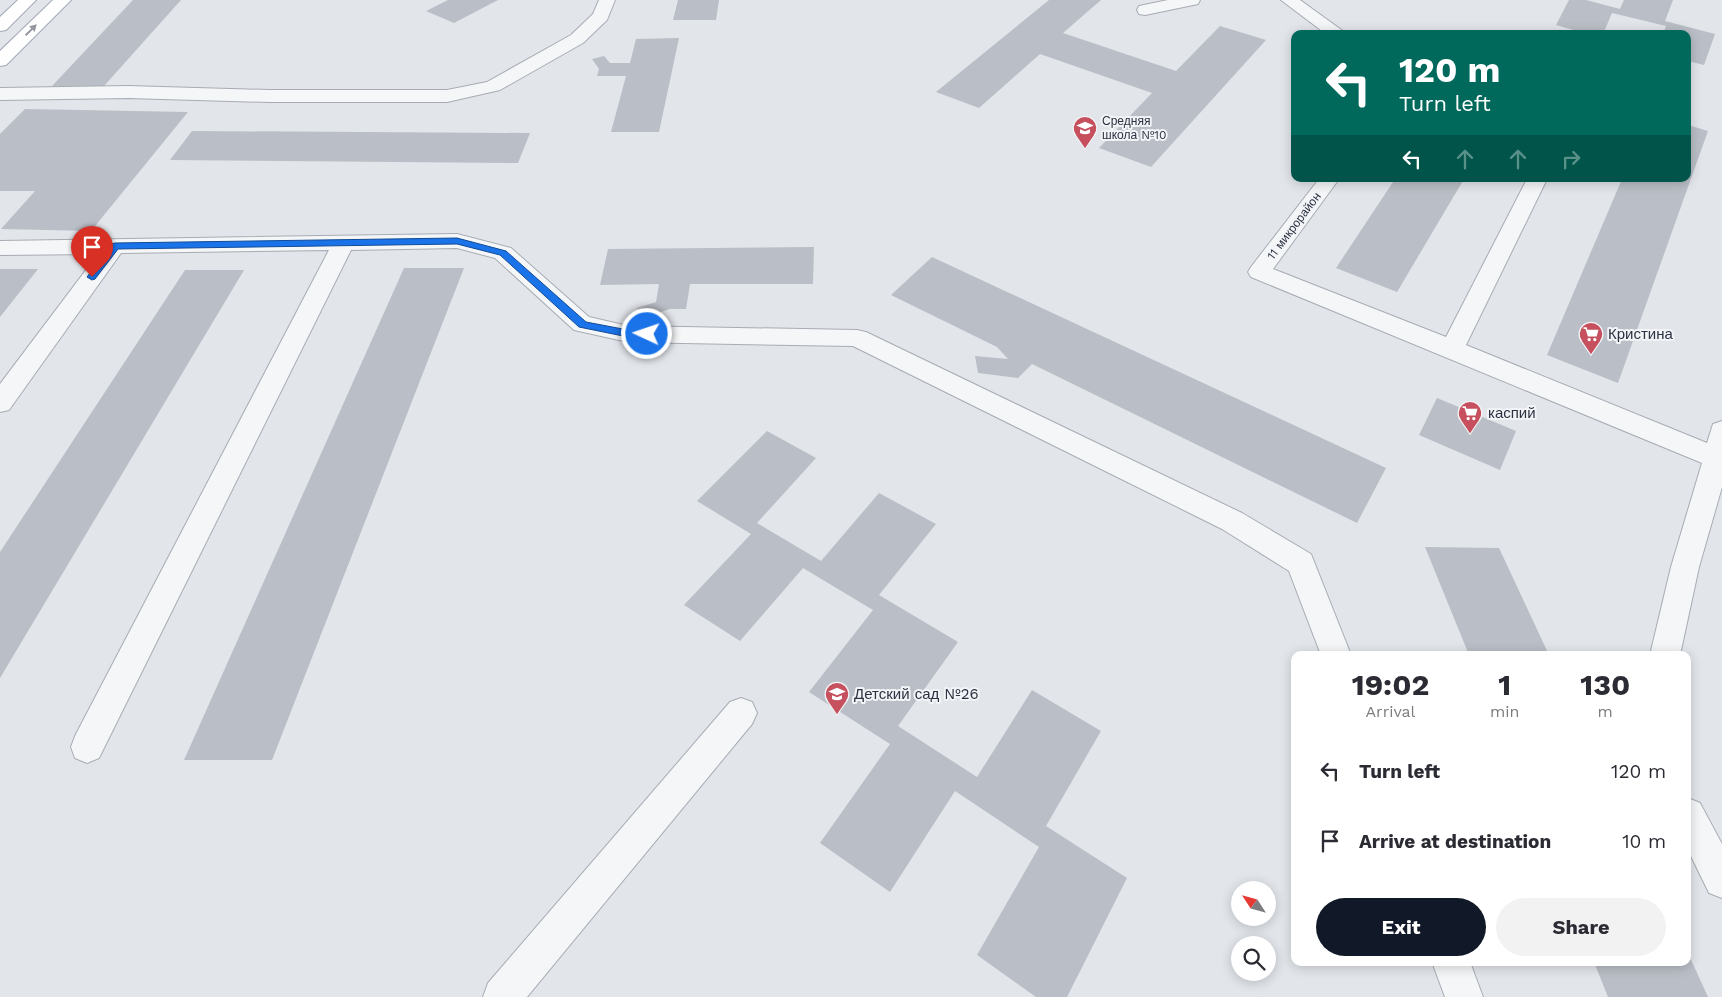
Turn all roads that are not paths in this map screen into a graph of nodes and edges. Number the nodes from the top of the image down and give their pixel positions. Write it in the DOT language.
graph roads {
  1 [pos="28,0"];
  2 [pos="63,0"];
  3 [pos="607,0"];
  4 [pos="1192,0"];
  5 [pos="1289,0"];
  6 [pos="1145,10"];
  7 [pos="0,26"];
  8 [pos="1332,30"];
  9 [pos="0,61"];
  10 [pos="0,94"];
  11 [pos="1327,182"];
  12 [pos="1536,182"];
  13 [pos="344,242"];
  14 [pos="115,246"];
  15 [pos="0,248"];
  16 [pos="1452,349"];
  17 [pos="0,403"];
  18 [pos="1722,431"];
  19 [pos="1719,459"];
  20 [pos="1334,651"];
  21 [pos="1666,651"];
  22 [pos="741,713"];
  23 [pos="88,747"];
  24 [pos="1691,821"];
  25 [pos="1722,880"];
  26 [pos="1452,966"];
  27 [pos="502,997"];
  28 [pos="1464,997"];
  1 -- 7 [label="main road"];
  9 -- 2 [label="main road, one-way"];
  3 -- 10 [label="lane"];
  4 -- 6 [label="lane"];
  5 -- 8 [label="lane"];
  11 -- 16 [label="lane, 11 микрорайон"];
  12 -- 16 [label="lane"];
  13 -- 14 [label="lane"];
  13 -- 20 [label="lane"];
  13 -- 23 [label="lane"];
  14 -- 15 [label="lane"];
  14 -- 17 [label="lane"];
  16 -- 19 [label="lane"];
  18 -- 19 [label="lane"];
  19 -- 21 [label="lane"];
  22 -- 27 [label="lane"];
  24 -- 25 [label="lane"];
  26 -- 28 [label="lane"];
}
